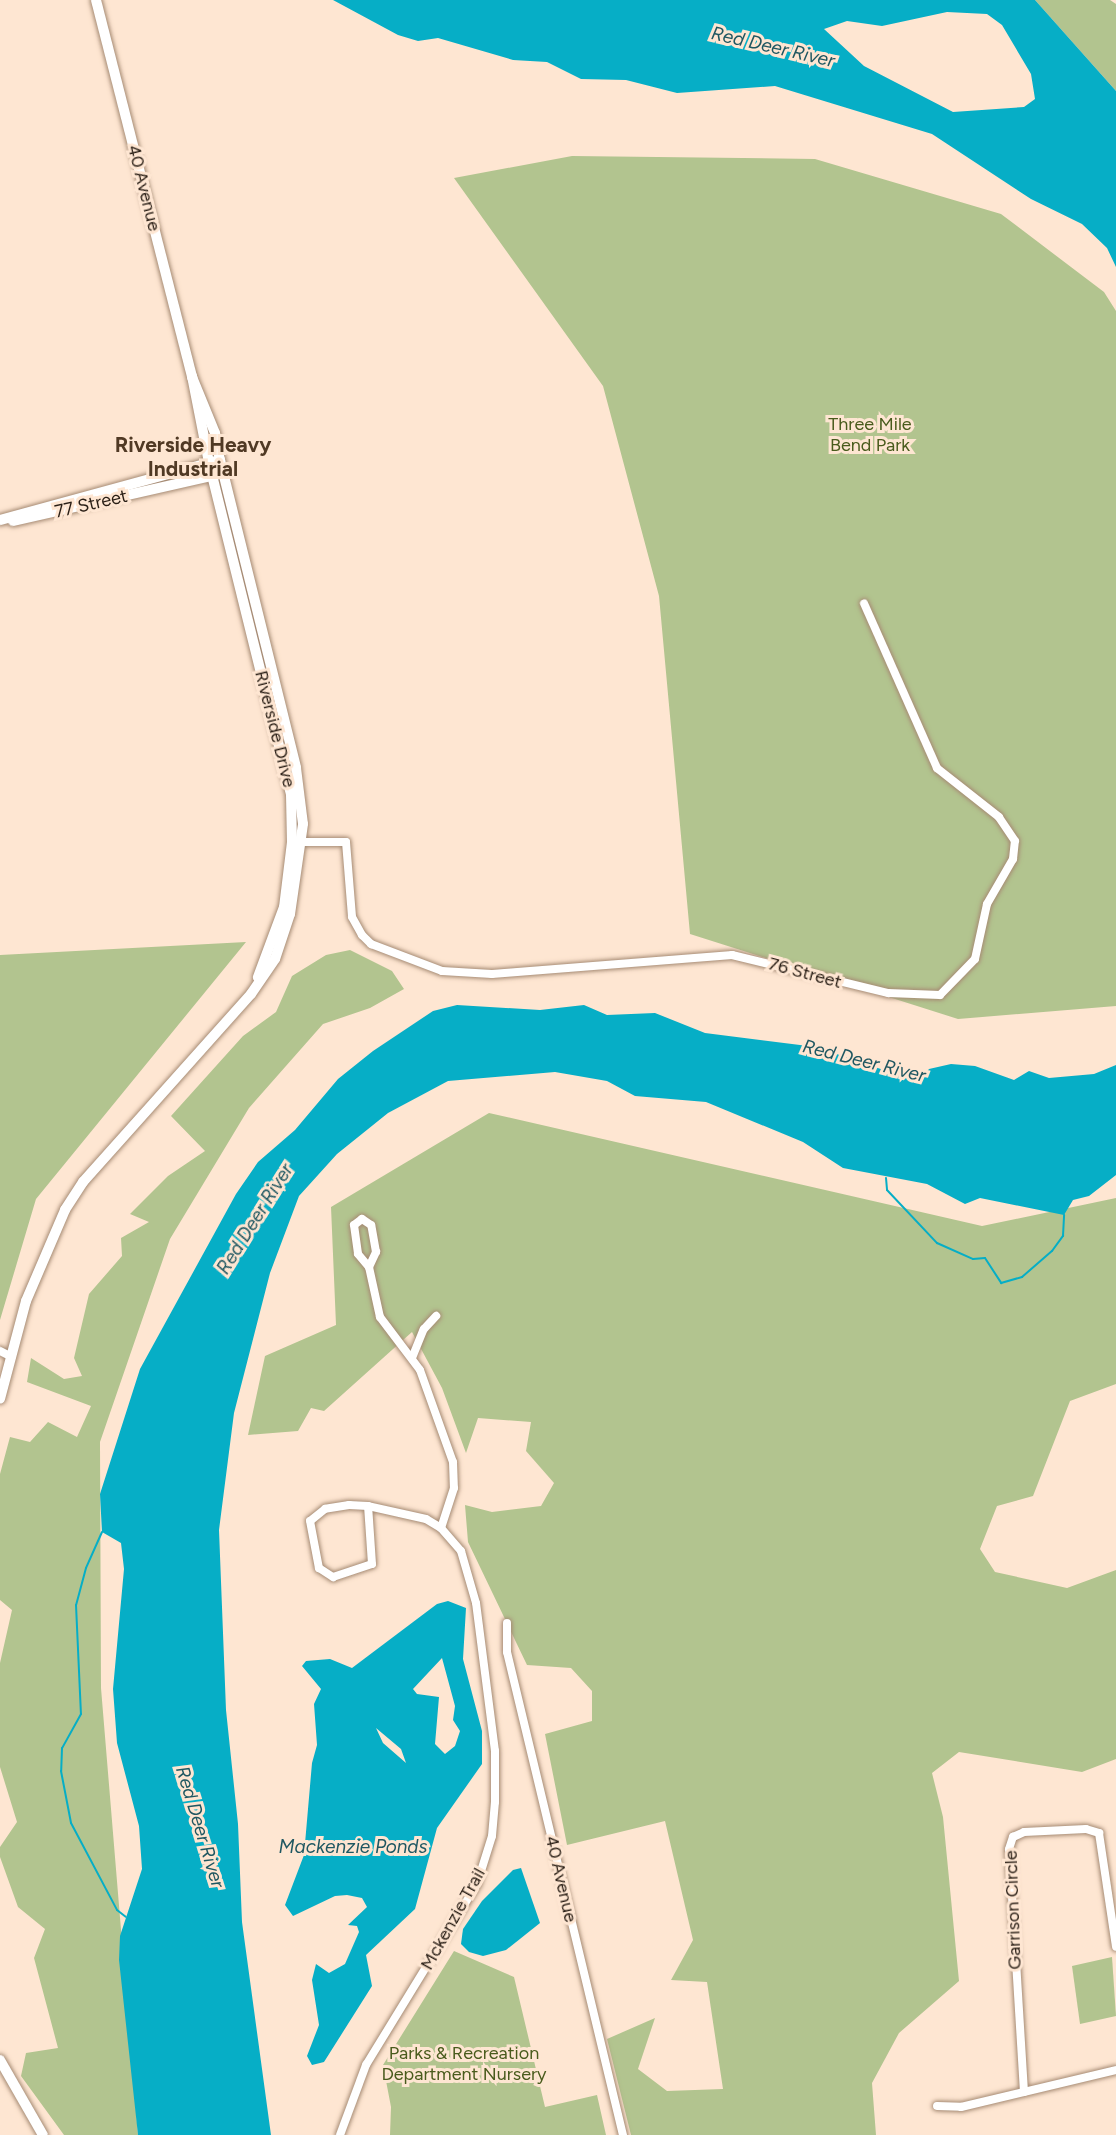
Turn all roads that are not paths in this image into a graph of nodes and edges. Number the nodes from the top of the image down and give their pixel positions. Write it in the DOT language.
graph roads {
  1 [pos="96,0"];
  2 [pos="214,462"];
  3 [pos="217,475"];
  4 [pos="0,521"];
  5 [pos="864,603"];
  6 [pos="298,842"];
  7 [pos="369,1267"];
  8 [pos="436,1316"];
  9 [pos="5,1353"];
  10 [pos="412,1358"];
  11 [pos="0,1399"];
  12 [pos="368,1506"];
  13 [pos="441,1528"];
  14 [pos="507,1623"];
  15 [pos="1116,1947"];
  16 [pos="0,2060"];
  17 [pos="1116,2070"];
  18 [pos="1024,2092"];
  19 [pos="937,2106"];
  20 [pos="43,2135"];
  21 [pos="340,2135"];
  22 [pos="623,2135"];
  1 -- 2 [label="street, 40 Avenue"];
  2 -- 3 [label="main road, 40 Avenue"];
  2 -- 4 [label="main road, 77 Street"];
  3 -- 4 [label="main road, 77 Street"];
  3 -- 6 [label="main road, Riverside Drive"];
  5 -- 6 [label="street, 76 Street"];
  6 -- 9 [label="main road, Riverside Drive"];
  7 -- 7 [label="street"];
  7 -- 10 [label="street"];
  8 -- 10 [label="street"];
  9 -- 11 [label="main road, Riverside Drive"];
  10 -- 13 [label="street"];
  12 -- 12 [label="street, Mckenzie Trail"];
  12 -- 13 [label="street, Mckenzie Trail"];
  13 -- 21 [label="street, Mckenzie Trail"];
  14 -- 22 [label="street, 40 Avenue"];
  15 -- 18 [label="street, Garrison Circle"];
  16 -- 20 [label="main road"];
  17 -- 18 [label="street"];
  18 -- 19 [label="street"];
}
